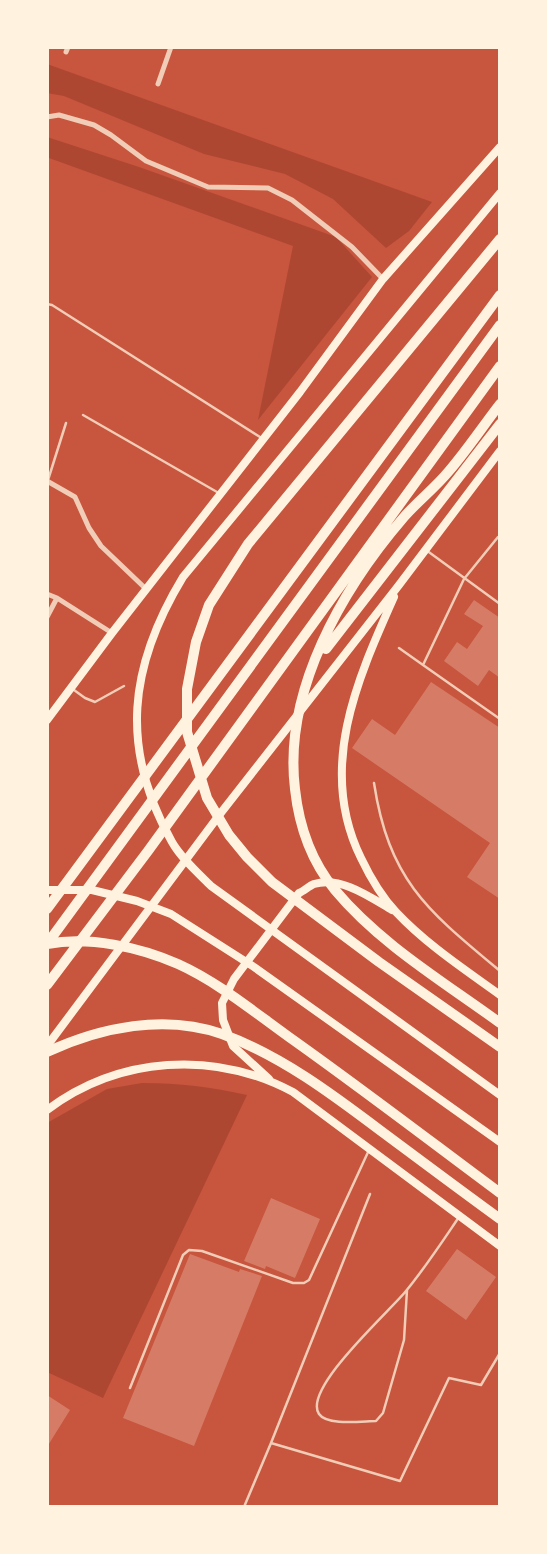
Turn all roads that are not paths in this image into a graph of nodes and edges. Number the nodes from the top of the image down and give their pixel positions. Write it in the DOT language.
graph roads {
  1 [pos="171,47"];
  2 [pos="158,85"];
  3 [pos="47,117"];
  4 [pos="500,147"];
  5 [pos="500,193"];
  6 [pos="500,239"];
  7 [pos="383,279"];
  8 [pos="500,295"];
  9 [pos="47,304"];
  10 [pos="500,325"];
  11 [pos="500,368"];
  12 [pos="500,404"];
  13 [pos="83,415"];
  14 [pos="66,423"];
  15 [pos="500,424"];
  16 [pos="263,439"];
  17 [pos="500,451"];
  18 [pos="48,481"];
  19 [pos="220,494"];
  20 [pos="498,537"];
  21 [pos="426,550"];
  22 [pos="464,579"];
  23 [pos="399,585"];
  24 [pos="146,589"];
  25 [pos="47,594"];
  26 [pos="57,598"];
  27 [pos="500,604"];
  28 [pos="47,617"];
  29 [pos="112,633"];
  30 [pos="399,648"];
  31 [pos="423,665"];
  32 [pos="307,677"];
  33 [pos="124,686"];
  34 [pos="71,688"];
  35 [pos="500,719"];
  36 [pos="47,720"];
  37 [pos="374,783"];
  38 [pos="47,890"];
  39 [pos="47,909"];
  40 [pos="395,911"];
  41 [pos="47,944"];
  42 [pos="500,971"];
  43 [pos="47,984"];
  44 [pos="500,995"];
  45 [pos="500,1023"];
  46 [pos="47,1046"];
  47 [pos="500,1047"];
  48 [pos="47,1052"];
  49 [pos="271,1081"];
  50 [pos="500,1095"];
  51 [pos="47,1110"];
  52 [pos="500,1142"];
  53 [pos="369,1149"];
  54 [pos="500,1193"];
  55 [pos="370,1194"];
  56 [pos="459,1217"];
  57 [pos="500,1219"];
  58 [pos="500,1246"];
  59 [pos="407,1290"];
  60 [pos="500,1353"];
  61 [pos="130,1388"];
  62 [pos="271,1443"];
  63 [pos="244,1507"];
  1 -- 2 [label="street"];
  3 -- 7 [label="street"];
  4 -- 7 [label="main road"];
  5 -- 50 [label="main road"];
  6 -- 47 [label="highway"];
  7 -- 16 [label="main road"];
  8 -- 39 [label="highway"];
  9 -- 16 [label="lane"];
  10 -- 41 [label="highway"];
  11 -- 43 [label="highway"];
  12 -- 32 [label="highway"];
  13 -- 19 [label="lane"];
  14 -- 18 [label="lane"];
  15 -- 32 [label="highway"];
  16 -- 19 [label="main road"];
  17 -- 21 [label="main road"];
  18 -- 24 [label="street"];
  19 -- 24 [label="main road"];
  20 -- 22 [label="lane"];
  21 -- 22 [label="lane"];
  21 -- 23 [label="main road"];
  22 -- 27 [label="lane"];
  22 -- 31 [label="lane"];
  23 -- 40 [label="main road"];
  23 -- 46 [label="main road"];
  24 -- 29 [label="main road"];
  25 -- 26 [label="street"];
  26 -- 28 [label="street"];
  26 -- 29 [label="street"];
  29 -- 34 [label="main road"];
  30 -- 31 [label="lane"];
  31 -- 35 [label="lane"];
  32 -- 45 [label="highway"];
  33 -- 34 [label="lane"];
  34 -- 36 [label="main road"];
  37 -- 42 [label="lane"];
  38 -- 52 [label="main road"];
  40 -- 44 [label="main road"];
  40 -- 49 [label="main road"];
  41 -- 54 [label="highway"];
  48 -- 57 [label="highway"];
  49 -- 51 [label="main road"];
  49 -- 53 [label="main road"];
  53 -- 56 [label="main road"];
  53 -- 61 [label="lane"];
  55 -- 62 [label="lane"];
  56 -- 58 [label="main road"];
  56 -- 59 [label="lane"];
  59 -- 59 [label="lane"];
  60 -- 62 [label="lane"];
  62 -- 63 [label="lane"];
}
